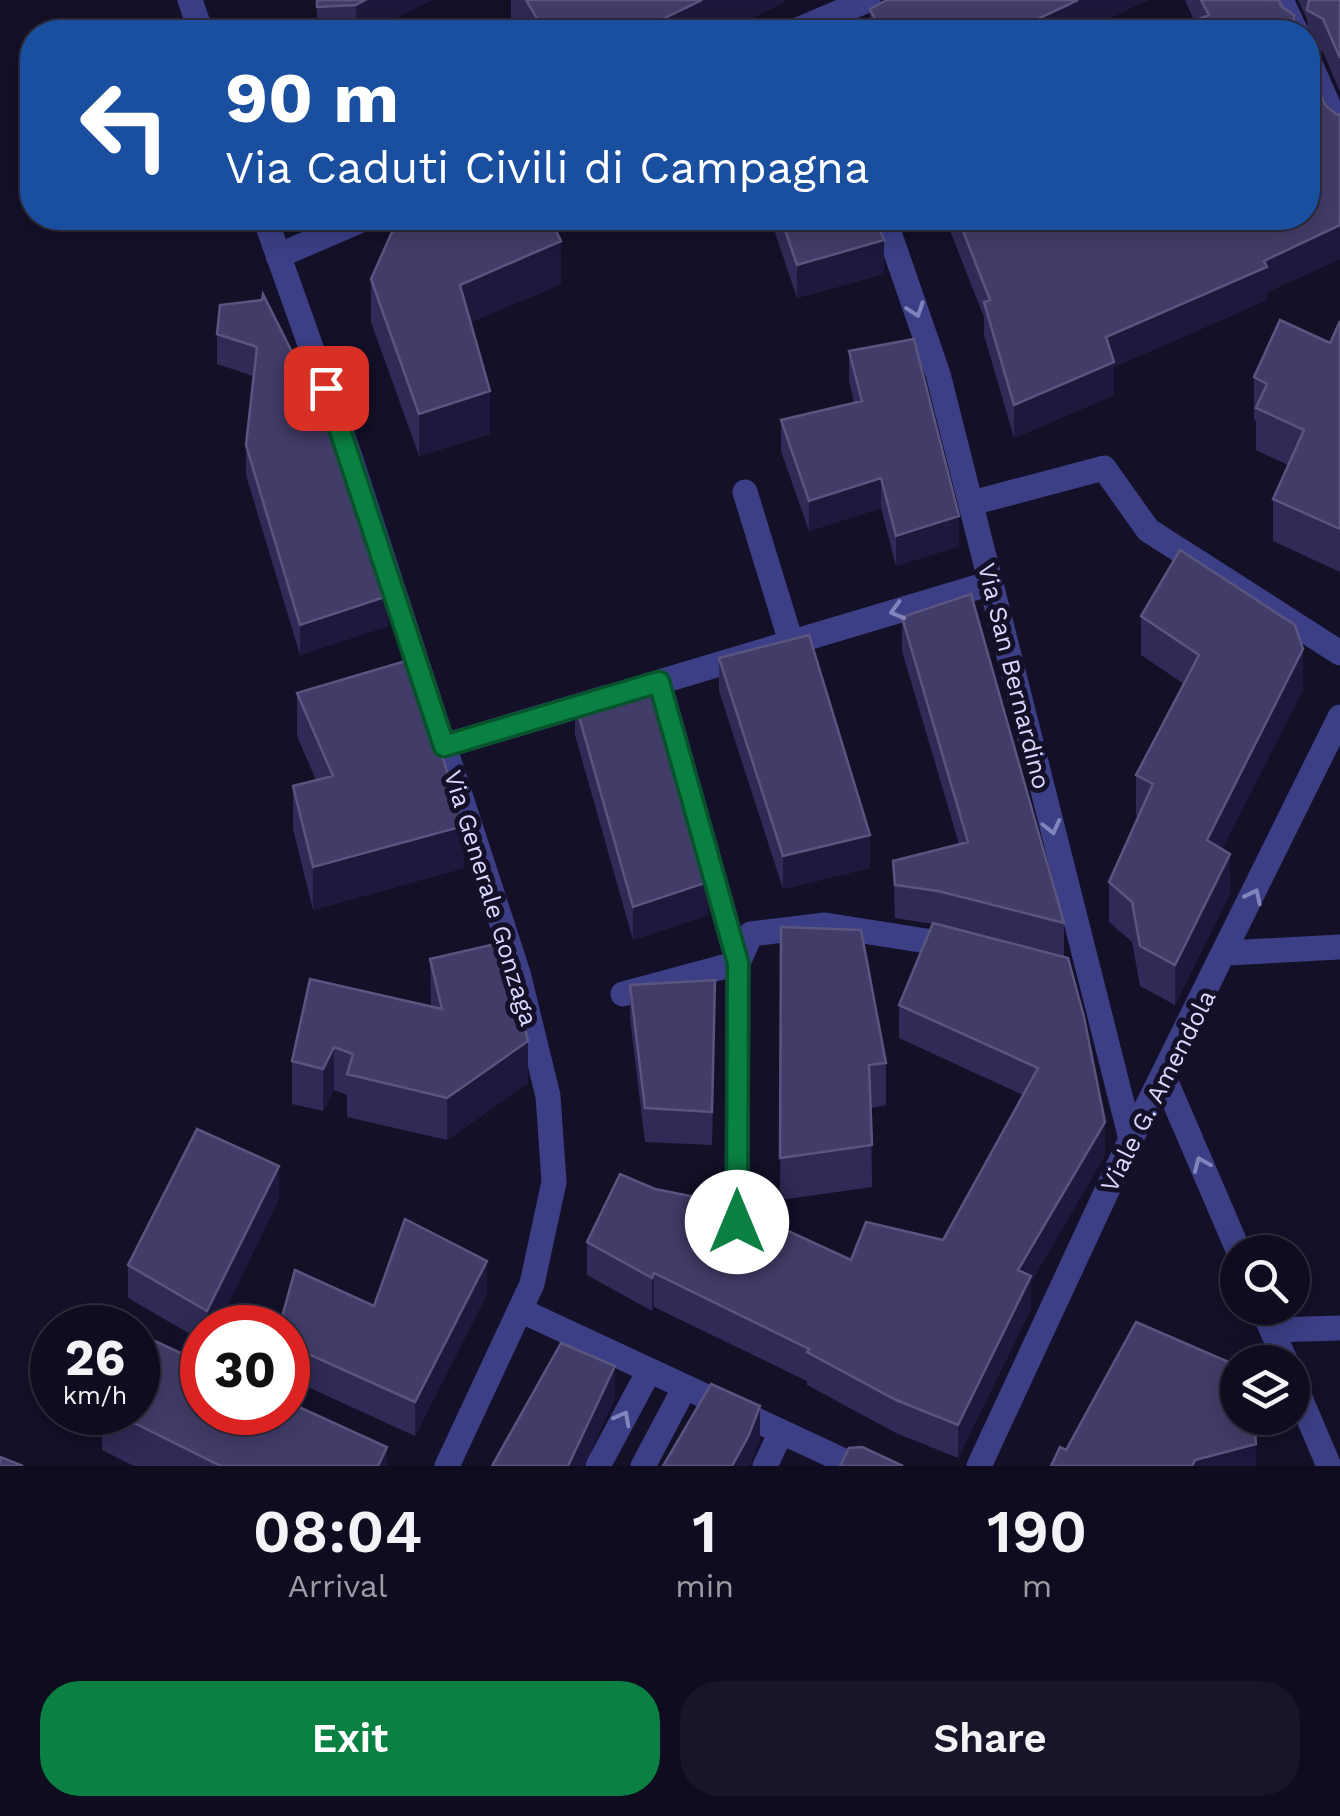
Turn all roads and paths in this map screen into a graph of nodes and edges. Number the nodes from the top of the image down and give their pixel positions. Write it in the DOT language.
graph roads {
  1 [pos="868,0"];
  2 [pos="826,20"];
  3 [pos="1320,83"];
  4 [pos="1338,120"];
  5 [pos="268,230"];
  6 [pos="338,230"];
  7 [pos="888,230"];
  8 [pos="278,256"];
  9 [pos="746,492"];
  10 [pos="972,502"];
  11 [pos="991,583"];
  12 [pos="791,642"];
  13 [pos="1340,653"];
  14 [pos="659,682"];
  15 [pos="1340,717"];
  16 [pos="444,746"];
  17 [pos="1340,948"];
  18 [pos="986,953"];
  19 [pos="1226,954"];
  20 [pos="738,963"];
  21 [pos="1056,971"];
  22 [pos="1090,980"];
  23 [pos="623,994"];
  24 [pos="1163,1076"];
  25 [pos="1131,1139"];
  26 [pos="690,1213"];
  27 [pos="1232,1235"];
  28 [pos="520,1310"];
  29 [pos="1310,1324"];
  30 [pos="1340,1328"];
  31 [pos="648,1370"];
  32 [pos="685,1386"];
  33 [pos="1310,1412"];
  34 [pos="782,1432"];
  35 [pos="1330,1450"];
  36 [pos="447,1466"];
  37 [pos="598,1466"];
  38 [pos="643,1466"];
  39 [pos="764,1466"];
  40 [pos="855,1466"];
  41 [pos="979,1466"];
  1 -- 2 [label="street"];
  3 -- 4 [label="street"];
  5 -- 8 [label="street, Via Generale Gonzaga"];
  6 -- 8 [label="street"];
  7 -- 10 [label="street, Via San Bernardino, one-way"];
  8 -- 16 [label="street, Via Generale Gonzaga"];
  9 -- 12 [label="street"];
  10 -- 11 [label="street, Via San Bernardino"];
  10 -- 13 [label="street"];
  11 -- 12 [label="street, one-way"];
  11 -- 22 [label="street, Via San Bernardino, one-way"];
  12 -- 14 [label="street"];
  14 -- 16 [label="street"];
  14 -- 20 [label="street"];
  19 -- 15 [label="street, Viale G. Amendola, one-way"];
  16 -- 28 [label="street, Via Generale Gonzaga"];
  17 -- 19 [label="street"];
  18 -- 20 [label="street"];
  19 -- 24 [label="street, Viale G. Amendola"];
  20 -- 23 [label="street"];
  20 -- 26 [label="street"];
  21 -- 22 [label="street"];
  22 -- 25 [label="street, Via San Bernardino"];
  24 -- 25 [label="street, Viale G. Amendola"];
  27 -- 24 [label="street, one-way"];
  25 -- 41 [label="street, Viale G. Amendola"];
  28 -- 31 [label="street"];
  28 -- 36 [label="street, Via Generale Gonzaga"];
  29 -- 30 [label="street"];
  31 -- 32 [label="street"];
  37 -- 31 [label="street, one-way"];
  32 -- 34 [label="street"];
  32 -- 38 [label="street"];
  33 -- 35 [label="street"];
  34 -- 39 [label="street"];
  34 -- 40 [label="street"];
}
